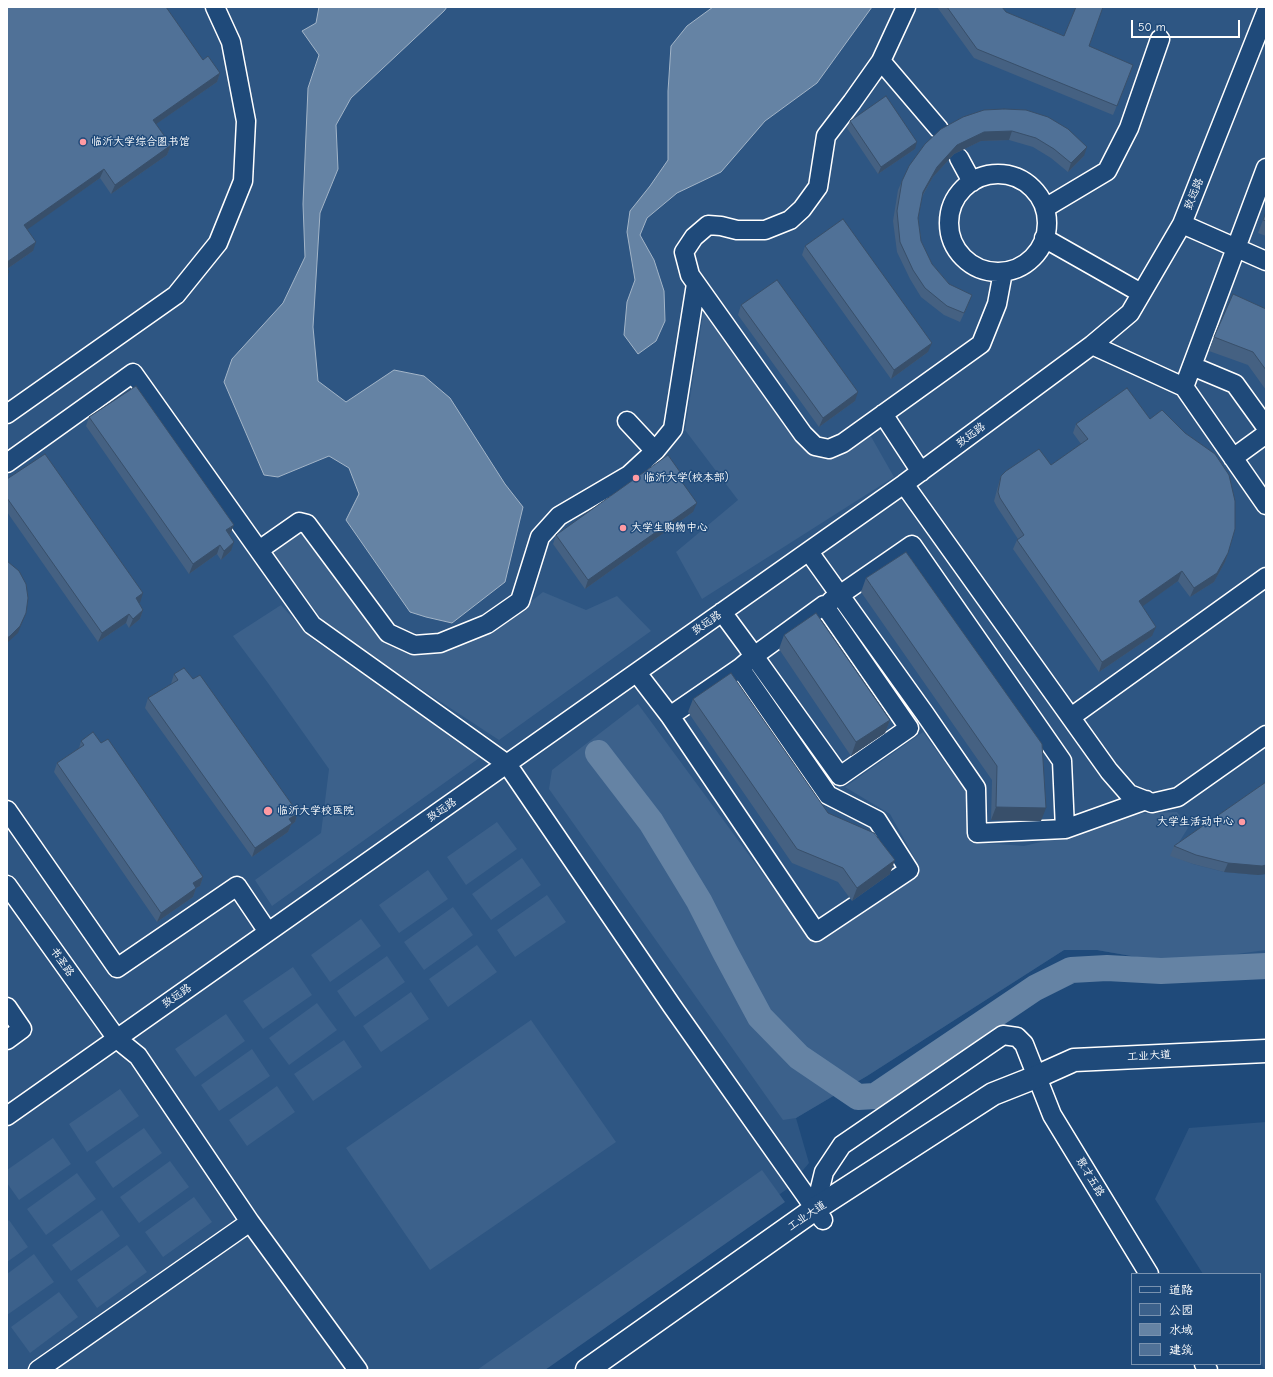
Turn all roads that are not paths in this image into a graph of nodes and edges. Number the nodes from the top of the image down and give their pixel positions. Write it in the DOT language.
graph roads {
  1 [pos="215,7"];
  2 [pos="906,7"];
  3 [pos="1266,12"];
  4 [pos="1160,39"];
  5 [pos="880,61"];
  6 [pos="939,129"];
  7 [pos="959,158"];
  8 [pos="1266,168"];
  9 [pos="972,182"];
  10 [pos="1045,208"];
  11 [pos="1182,224"];
  12 [pos="1044,238"];
  13 [pos="1236,247"];
  14 [pos="1266,261"];
  15 [pos="1003,272"];
  16 [pos="696,284"];
  17 [pos="1141,293"];
  18 [pos="1092,345"];
  19 [pos="1192,366"];
  20 [pos="1184,387"];
  21 [pos="7,414"];
  22 [pos="884,414"];
  23 [pos="627,421"];
  24 [pos="1266,427"];
  25 [pos="1266,434"];
  26 [pos="655,451"];
  27 [pos="1233,458"];
  28 [pos="7,463"];
  29 [pos="921,472"];
  30 [pos="904,484"];
  31 [pos="1266,505"];
  32 [pos="259,550"];
  33 [pos="809,552"];
  34 [pos="1266,577"];
  35 [pos="840,595"];
  36 [pos="824,605"];
  37 [pos="722,612"];
  38 [pos="754,656"];
  39 [pos="740,668"];
  40 [pos="637,673"];
  41 [pos="930,710"];
  42 [pos="670,716"];
  43 [pos="1071,717"];
  44 [pos="909,728"];
  45 [pos="1266,735"];
  46 [pos="507,764"];
  47 [pos="840,776"];
  48 [pos="823,787"];
  49 [pos="1146,800"];
  50 [pos="7,810"];
  51 [pos="1065,829"];
  52 [pos="7,884"];
  53 [pos="268,932"];
  54 [pos="7,1007"];
  55 [pos="116,1039"];
  56 [pos="7,1040"];
  57 [pos="1266,1051"];
  58 [pos="1266,1065"];
  59 [pos="1036,1077"];
  60 [pos="7,1116"];
  61 [pos="819,1215"];
  62 [pos="250,1222"];
  63 [pos="1148,1273"];
  64 [pos="38,1370"];
  65 [pos="358,1370"];
  66 [pos="587,1370"];
  67 [pos="610,1370"];
  1 -- 21 [label="street"];
  2 -- 5 [label="street"];
  3 -- 11 [label="street, 致远路"];
  4 -- 10 [label="street"];
  5 -- 6 [label="street"];
  5 -- 16 [label="street"];
  7 -- 9 [label="street"];
  8 -- 13 [label="street"];
  9 -- 10 [label="street"];
  9 -- 15 [label="street"];
  10 -- 12 [label="street"];
  11 -- 13 [label="street"];
  11 -- 17 [label="street, 致远路"];
  12 -- 15 [label="street"];
  12 -- 17 [label="street"];
  13 -- 14 [label="street"];
  13 -- 19 [label="street"];
  15 -- 22 [label="street"];
  16 -- 22 [label="street"];
  16 -- 26 [label="street"];
  17 -- 18 [label="street, 致远路"];
  18 -- 20 [label="street"];
  18 -- 29 [label="street, 致远路"];
  19 -- 20 [label="street"];
  19 -- 24 [label="street"];
  20 -- 27 [label="street"];
  22 -- 29 [label="street"];
  23 -- 26 [label="street"];
  25 -- 27 [label="street"];
  26 -- 32 [label="street"];
  27 -- 31 [label="street"];
  28 -- 32 [label="street"];
  29 -- 30 [label="street, 致远路"];
  30 -- 33 [label="street, 致远路"];
  30 -- 43 [label="street"];
  32 -- 46 [label="street"];
  33 -- 35 [label="street"];
  33 -- 37 [label="street, 致远路"];
  34 -- 43 [label="street"];
  35 -- 36 [label="street"];
  35 -- 41 [label="street"];
  35 -- 51 [label="street"];
  36 -- 38 [label="street"];
  36 -- 44 [label="street"];
  37 -- 38 [label="street"];
  37 -- 40 [label="street, 致远路"];
  38 -- 39 [label="street"];
  38 -- 47 [label="street"];
  39 -- 42 [label="street"];
  39 -- 48 [label="street"];
  40 -- 42 [label="street"];
  40 -- 46 [label="street, 致远路"];
  41 -- 44 [label="street"];
  41 -- 51 [label="street"];
  42 -- 48 [label="street"];
  43 -- 49 [label="street"];
  44 -- 47 [label="street"];
  45 -- 49 [label="street"];
  46 -- 53 [label="street, 致远路"];
  46 -- 61 [label="street"];
  47 -- 48 [label="street"];
  49 -- 51 [label="street"];
  50 -- 53 [label="street"];
  52 -- 55 [label="street, 书圣路"];
  53 -- 55 [label="street, 致远路"];
  54 -- 56 [label="street"];
  55 -- 60 [label="street, 致远路"];
  55 -- 62 [label="street, 书圣路"];
  57 -- 59 [label="main road, 工业大道"];
  58 -- 59 [label="main road, 工业大道"];
  59 -- 61 [label="main road, 工业大道"];
  59 -- 61 [label="street, 聚才五路"];
  59 -- 63 [label="street, 聚才五路"];
  61 -- 66 [label="main road, 工业大道"];
  61 -- 67 [label="main road, 工业大道"];
  62 -- 64 [label="street"];
  62 -- 65 [label="street, 书圣路"];
}
